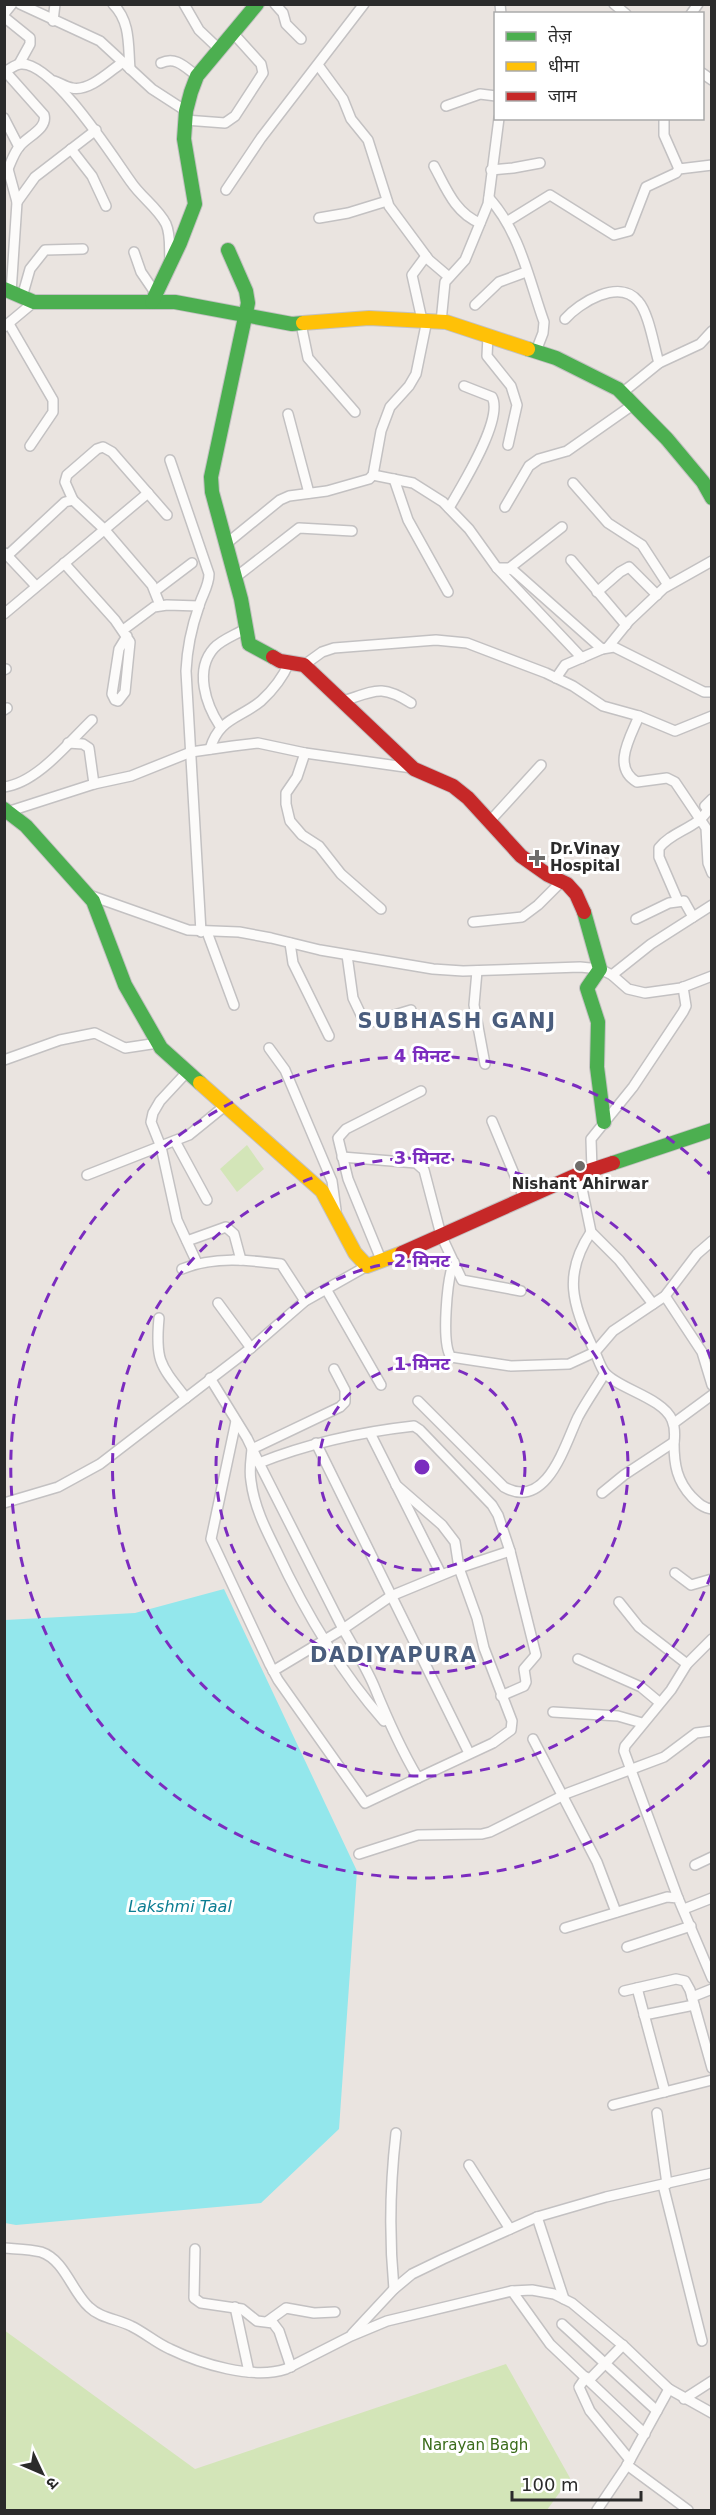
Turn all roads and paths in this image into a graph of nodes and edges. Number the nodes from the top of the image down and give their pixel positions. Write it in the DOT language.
graph roads {
  1 [pos="12,4"];
  2 [pos="20,4"];
  3 [pos="55,4"];
  4 [pos="113,4"];
  5 [pos="184,4"];
  6 [pos="257,4"];
  7 [pos="275,4"];
  8 [pos="364,4"];
  9 [pos="4,15"];
  10 [pos="53,21"];
  11 [pos="233,33"];
  12 [pos="301,39"];
  13 [pos="219,49"];
  14 [pos="161,63"];
  15 [pos="19,64"];
  16 [pos="127,65"];
  17 [pos="318,65"];
  18 [pos="5,71"];
  19 [pos="197,76"];
  20 [pos="51,79"];
  21 [pos="494,96"];
  22 [pos="447,106"];
  23 [pos="186,115"];
  24 [pos="4,118"];
  25 [pos="499,120"];
  26 [pos="664,120"];
  27 [pos="96,130"];
  28 [pos="19,147"];
  29 [pos="71,149"];
  30 [pos="540,163"];
  31 [pos="711,165"];
  32 [pos="434,166"];
  33 [pos="680,168"];
  34 [pos="6,169"];
  35 [pos="491,170"];
  36 [pos="226,190"];
  37 [pos="489,198"];
  38 [pos="387,201"];
  39 [pos="16,202"];
  40 [pos="106,206"];
  41 [pos="319,218"];
  42 [pos="507,221"];
  43 [pos="480,223"];
  44 [pos="83,249"];
  45 [pos="228,250"];
  46 [pos="134,252"];
  47 [pos="426,256"];
  48 [pos="170,263"];
  49 [pos="526,272"];
  50 [pos="449,277"];
  51 [pos="18,295"];
  52 [pos="154,298"];
  53 [pos="475,305"];
  54 [pos="246,316"];
  55 [pos="565,319"];
  56 [pos="430,321"];
  57 [pos="301,324"];
  58 [pos="7,325"];
  59 [pos="711,331"];
  60 [pos="488,336"];
  61 [pos="536,351"];
  62 [pos="659,363"];
  63 [pos="464,386"];
  64 [pos="622,393"];
  65 [pos="634,404"];
  66 [pos="355,412"];
  67 [pos="288,414"];
  68 [pos="508,445"];
  69 [pos="30,446"];
  70 [pos="170,460"];
  71 [pos="373,475"];
  72 [pos="394,479"];
  73 [pos="707,482"];
  74 [pos="573,483"];
  75 [pos="148,493"];
  76 [pos="309,493"];
  77 [pos="711,498"];
  78 [pos="73,500"];
  79 [pos="505,507"];
  80 [pos="449,508"];
  81 [pos="167,515"];
  82 [pos="562,527"];
  83 [pos="104,529"];
  84 [pos="352,531"];
  85 [pos="226,544"];
  86 [pos="6,554"];
  87 [pos="571,560"];
  88 [pos="711,561"];
  89 [pos="64,562"];
  90 [pos="192,563"];
  91 [pos="503,570"];
  92 [pos="236,577"];
  93 [pos="668,585"];
  94 [pos="36,586"];
  95 [pos="155,591"];
  96 [pos="448,592"];
  97 [pos="597,592"];
  98 [pos="657,595"];
  99 [pos="160,605"];
  100 [pos="199,606"];
  101 [pos="4,614"];
  102 [pos="626,625"];
  103 [pos="245,629"];
  104 [pos="125,633"];
  105 [pos="605,648"];
  106 [pos="582,658"];
  107 [pos="289,663"];
  108 [pos="304,665"];
  109 [pos="556,678"];
  110 [pos="711,693"];
  111 [pos="343,701"];
  112 [pos="411,704"];
  113 [pos="639,716"];
  114 [pos="708,717"];
  115 [pos="92,720"];
  116 [pos="220,726"];
  117 [pos="711,727"];
  118 [pos="68,743"];
  119 [pos="210,749"];
  120 [pos="191,752"];
  121 [pos="305,753"];
  122 [pos="541,765"];
  123 [pos="414,769"];
  124 [pos="94,784"];
  125 [pos="4,787"];
  126 [pos="711,799"];
  127 [pos="7,810"];
  128 [pos="702,820"];
  129 [pos="490,821"];
  130 [pos="711,873"];
  131 [pos="562,881"];
  132 [pos="89,895"];
  133 [pos="678,902"];
  134 [pos="711,905"];
  135 [pos="381,909"];
  136 [pos="693,917"];
  137 [pos="636,919"];
  138 [pos="473,922"];
  139 [pos="204,932"];
  140 [pos="290,943"];
  141 [pos="347,956"];
  142 [pos="477,970"];
  143 [pos="606,972"];
  144 [pos="711,976"];
  145 [pos="684,987"];
  146 [pos="234,1005"];
  147 [pos="411,1010"];
  148 [pos="329,1036"];
  149 [pos="158,1043"];
  150 [pos="268,1048"];
  151 [pos="4,1060"];
  152 [pos="485,1064"];
  153 [pos="187,1072"];
  154 [pos="421,1091"];
  155 [pos="226,1105"];
  156 [pos="492,1121"];
  157 [pos="604,1122"];
  158 [pos="711,1130"];
  159 [pos="175,1141"];
  160 [pos="161,1147"];
  161 [pos="342,1157"];
  162 [pos="586,1172"];
  163 [pos="87,1175"];
  164 [pos="207,1200"];
  165 [pos="525,1200"];
  166 [pos="336,1213"];
  167 [pos="591,1232"];
  168 [pos="441,1235"];
  169 [pos="187,1241"];
  170 [pos="711,1241"];
  171 [pos="241,1260"];
  172 [pos="382,1262"];
  173 [pos="454,1262"];
  174 [pos="197,1263"];
  175 [pos="367,1266"];
  176 [pos="182,1269"];
  177 [pos="326,1289"];
  178 [pos="521,1291"];
  179 [pos="665,1296"];
  180 [pos="305,1301"];
  181 [pos="218,1303"];
  182 [pos="653,1304"];
  183 [pos="159,1318"];
  184 [pos="251,1348"];
  185 [pos="595,1352"];
  186 [pos="334,1369"];
  187 [pos="605,1373"];
  188 [pos="210,1378"];
  189 [pos="711,1384"];
  190 [pos="381,1385"];
  191 [pos="711,1395"];
  192 [pos="186,1398"];
  193 [pos="418,1401"];
  194 [pos="237,1421"];
  195 [pos="674,1423"];
  196 [pos="370,1433"];
  197 [pos="674,1442"];
  198 [pos="316,1443"];
  199 [pos="252,1449"];
  200 [pos="259,1463"];
  201 [pos="396,1485"];
  202 [pos="602,1493"];
  203 [pos="4,1503"];
  204 [pos="711,1509"];
  205 [pos="510,1551"];
  206 [pos="459,1568"];
  207 [pos="675,1573"];
  208 [pos="441,1574"];
  209 [pos="711,1579"];
  210 [pos="391,1596"];
  211 [pos="619,1602"];
  212 [pos="343,1629"];
  213 [pos="711,1639"];
  214 [pos="324,1641"];
  215 [pos="578,1659"];
  216 [pos="687,1664"];
  217 [pos="273,1671"];
  218 [pos="501,1696"];
  219 [pos="659,1702"];
  220 [pos="553,1712"];
  221 [pos="642,1723"];
  222 [pos="391,1729"];
  223 [pos="711,1731"];
  224 [pos="533,1739"];
  225 [pos="469,1753"];
  226 [pos="632,1769"];
  227 [pos="418,1778"];
  228 [pos="563,1796"];
  229 [pos="359,1854"];
  230 [pos="711,1857"];
  231 [pos="694,1864"];
  232 [pos="678,1898"];
  233 [pos="711,1898"];
  234 [pos="684,1909"];
  235 [pos="616,1912"];
  236 [pos="691,1926"];
  237 [pos="565,1928"];
  238 [pos="627,1947"];
  239 [pos="711,1978"];
  240 [pos="637,1988"];
  241 [pos="711,1989"];
  242 [pos="624,1991"];
  243 [pos="693,2001"];
  244 [pos="644,2015"];
  245 [pos="709,2051"];
  246 [pos="711,2068"];
  247 [pos="711,2080"];
  248 [pos="665,2092"];
  249 [pos="614,2105"];
  250 [pos="657,2113"];
  251 [pos="396,2133"];
  252 [pos="469,2165"];
  253 [pos="711,2173"];
  254 [pos="665,2184"];
  255 [pos="537,2217"];
  256 [pos="510,2229"];
  257 [pos="4,2248"];
  258 [pos="195,2249"];
  259 [pos="394,2289"];
  260 [pos="512,2291"];
  261 [pos="564,2299"];
  262 [pos="235,2307"];
  263 [pos="335,2312"];
  264 [pos="268,2321"];
  265 [pos="562,2324"];
  266 [pos="351,2336"];
  267 [pos="702,2341"];
  268 [pos="623,2345"];
  269 [pos="605,2364"];
  270 [pos="291,2367"];
  271 [pos="249,2372"];
  272 [pos="587,2379"];
  273 [pos="711,2381"];
  274 [pos="669,2389"];
  275 [pos="684,2399"];
  276 [pos="657,2411"];
  277 [pos="711,2413"];
  278 [pos="645,2434"];
  279 [pos="629,2463"];
  280 [pos="686,2510"];
  281 [pos="597,2511"];
  1 -- 9 [label="street"];
  2 -- 10 [label="street"];
  3 -- 10 [label="street"];
  4 -- 16 [label="street"];
  5 -- 13 [label="street"];
  6 -- 11 [label="street"];
  7 -- 12 [label="street"];
  8 -- 17 [label="street"];
  9 -- 15 [label="street"];
  10 -- 16 [label="street"];
  11 -- 13 [label="street"];
  11 -- 23 [label="street"];
  13 -- 19 [label="street"];
  14 -- 19 [label="street"];
  15 -- 18 [label="street"];
  15 -- 20 [label="street"];
  16 -- 20 [label="street"];
  16 -- 23 [label="street"];
  17 -- 36 [label="street"];
  17 -- 38 [label="street"];
  18 -- 28 [label="street"];
  19 -- 23 [label="street"];
  20 -- 27 [label="street"];
  21 -- 22 [label="street"];
  23 -- 48 [label="street"];
  24 -- 28 [label="street"];
  25 -- 35 [label="street"];
  26 -- 33 [label="street"];
  27 -- 29 [label="street"];
  27 -- 48 [label="street"];
  28 -- 34 [label="street"];
  29 -- 39 [label="street"];
  29 -- 40 [label="street"];
  30 -- 35 [label="street"];
  31 -- 33 [label="street"];
  32 -- 43 [label="street"];
  33 -- 42 [label="street"];
  34 -- 39 [label="street"];
  35 -- 37 [label="street"];
  37 -- 42 [label="street"];
  37 -- 43 [label="street"];
  38 -- 41 [label="street"];
  38 -- 47 [label="street"];
  39 -- 51 [label="street"];
  42 -- 49 [label="street"];
  43 -- 50 [label="street"];
  44 -- 51 [label="street"];
  45 -- 54 [label="street"];
  46 -- 52 [label="street"];
  47 -- 50 [label="street"];
  47 -- 56 [label="street"];
  48 -- 52 [label="street"];
  49 -- 53 [label="street"];
  49 -- 61 [label="street"];
  50 -- 56 [label="street"];
  51 -- 52 [label="street"];
  51 -- 58 [label="street"];
  52 -- 54 [label="street"];
  54 -- 57 [label="street"];
  54 -- 85 [label="street"];
  55 -- 62 [label="street"];
  56 -- 57 [label="street"];
  56 -- 60 [label="street"];
  56 -- 71 [label="street"];
  57 -- 66 [label="street"];
  58 -- 69 [label="street"];
  59 -- 62 [label="street"];
  60 -- 61 [label="street"];
  60 -- 68 [label="street"];
  61 -- 64 [label="street"];
  62 -- 64 [label="street"];
  63 -- 80 [label="street"];
  64 -- 65 [label="street"];
  65 -- 73 [label="street"];
  65 -- 79 [label="street"];
  67 -- 76 [label="street"];
  70 -- 100 [label="street"];
  71 -- 72 [label="street"];
  71 -- 76 [label="street"];
  72 -- 80 [label="street"];
  72 -- 96 [label="street"];
  73 -- 77 [label="street"];
  74 -- 93 [label="street"];
  75 -- 78 [label="street"];
  75 -- 81 [label="street"];
  75 -- 83 [label="street"];
  76 -- 85 [label="street"];
  78 -- 83 [label="street"];
  78 -- 86 [label="street"];
  80 -- 91 [label="street"];
  82 -- 91 [label="street"];
  83 -- 89 [label="street"];
  83 -- 95 [label="street"];
  84 -- 92 [label="street"];
  85 -- 92 [label="street"];
  86 -- 94 [label="street"];
  87 -- 97 [label="street"];
  88 -- 93 [label="street"];
  89 -- 94 [label="street"];
  89 -- 104 [label="street"];
  90 -- 95 [label="street"];
  91 -- 105 [label="street"];
  91 -- 106 [label="street"];
  92 -- 103 [label="street"];
  93 -- 98 [label="street"];
  94 -- 101 [label="street"];
  95 -- 99 [label="street"];
  97 -- 98 [label="street"];
  97 -- 102 [label="street"];
  98 -- 102 [label="street"];
  99 -- 100 [label="street"];
  99 -- 104 [label="street"];
  100 -- 120 [label="street"];
  102 -- 105 [label="street"];
  103 -- 107 [label="street"];
  103 -- 116 [label="street"];
  104 -- 104 [label="street"];
  105 -- 106 [label="street"];
  105 -- 110 [label="street"];
  106 -- 109 [label="street"];
  107 -- 108 [label="street"];
  107 -- 116 [label="street"];
  108 -- 109 [label="street"];
  108 -- 111 [label="street"];
  109 -- 113 [label="street"];
  111 -- 112 [label="street"];
  111 -- 123 [label="street"];
  113 -- 114 [label="street"];
  113 -- 128 [label="street"];
  114 -- 117 [label="street"];
  115 -- 118 [label="street"];
  116 -- 119 [label="street"];
  118 -- 124 [label="street"];
  118 -- 125 [label="street"];
  119 -- 120 [label="street"];
  119 -- 121 [label="street"];
  120 -- 124 [label="street"];
  120 -- 139 [label="street"];
  121 -- 123 [label="street"];
  121 -- 135 [label="street"];
  122 -- 129 [label="street"];
  123 -- 129 [label="street"];
  124 -- 127 [label="street"];
  126 -- 128 [label="street"];
  127 -- 132 [label="street"];
  128 -- 130 [label="street"];
  128 -- 133 [label="street"];
  129 -- 131 [label="street"];
  131 -- 138 [label="street"];
  131 -- 143 [label="street"];
  132 -- 139 [label="street"];
  132 -- 149 [label="street"];
  133 -- 136 [label="street"];
  133 -- 137 [label="street"];
  134 -- 136 [label="street"];
  136 -- 143 [label="street"];
  139 -- 140 [label="street"];
  139 -- 146 [label="street"];
  140 -- 141 [label="street"];
  140 -- 148 [label="street"];
  141 -- 142 [label="street"];
  141 -- 147 [label="street"];
  142 -- 143 [label="street"];
  142 -- 152 [label="street"];
  143 -- 145 [label="street"];
  143 -- 157 [label="street"];
  144 -- 145 [label="street"];
  145 -- 157 [label="street"];
  149 -- 151 [label="street"];
  149 -- 153 [label="street"];
  150 -- 166 [label="street"];
  153 -- 155 [label="street"];
  153 -- 160 [label="street"];
  154 -- 161 [label="street"];
  155 -- 159 [label="street"];
  155 -- 166 [label="street"];
  156 -- 165 [label="street"];
  157 -- 162 [label="street"];
  158 -- 162 [label="street"];
  159 -- 160 [label="street"];
  159 -- 164 [label="street"];
  160 -- 163 [label="street"];
  160 -- 169 [label="street"];
  161 -- 168 [label="street"];
  161 -- 172 [label="street"];
  162 -- 165 [label="street"];
  162 -- 167 [label="street"];
  165 -- 168 [label="street"];
  166 -- 175 [label="street"];
  167 -- 182 [label="street"];
  167 -- 185 [label="street"];
  168 -- 172 [label="street"];
  168 -- 173 [label="street"];
  169 -- 171 [label="street"];
  169 -- 174 [label="street"];
  170 -- 179 [label="street"];
  171 -- 174 [label="street"];
  171 -- 180 [label="street"];
  172 -- 175 [label="street"];
  173 -- 178 [label="street"];
  173 -- 185 [label="street"];
  174 -- 176 [label="street"];
  175 -- 177 [label="street"];
  177 -- 180 [label="street"];
  177 -- 190 [label="street"];
  179 -- 182 [label="street"];
  179 -- 189 [label="street"];
  180 -- 184 [label="street"];
  181 -- 184 [label="street"];
  182 -- 185 [label="street"];
  183 -- 192 [label="street"];
  184 -- 188 [label="street"];
  185 -- 187 [label="street"];
  186 -- 199 [label="street"];
  187 -- 193 [label="street"];
  187 -- 195 [label="street"];
  188 -- 192 [label="street"];
  188 -- 194 [label="street"];
  191 -- 195 [label="street"];
  192 -- 203 [label="street"];
  194 -- 199 [label="street"];
  194 -- 217 [label="street"];
  195 -- 197 [label="street"];
  196 -- 198 [label="street"];
  196 -- 201 [label="street"];
  196 -- 205 [label="street"];
  197 -- 202 [label="street"];
  197 -- 204 [label="street"];
  198 -- 200 [label="street"];
  198 -- 210 [label="street"];
  199 -- 200 [label="street"];
  199 -- 214 [label="street"];
  200 -- 212 [label="street"];
  201 -- 206 [label="street"];
  201 -- 208 [label="street"];
  205 -- 206 [label="street"];
  205 -- 218 [label="street"];
  206 -- 208 [label="street"];
  206 -- 218 [label="street"];
  207 -- 209 [label="street"];
  208 -- 210 [label="street"];
  210 -- 212 [label="street"];
  210 -- 225 [label="street"];
  211 -- 216 [label="street"];
  212 -- 214 [label="street"];
  212 -- 222 [label="street"];
  213 -- 216 [label="street"];
  214 -- 217 [label="street"];
  214 -- 222 [label="street"];
  215 -- 219 [label="street"];
  216 -- 219 [label="street"];
  217 -- 227 [label="street"];
  218 -- 225 [label="street"];
  219 -- 221 [label="street"];
  220 -- 221 [label="street"];
  221 -- 226 [label="street"];
  222 -- 227 [label="street"];
  223 -- 226 [label="street"];
  224 -- 228 [label="street"];
  225 -- 227 [label="street"];
  226 -- 228 [label="street"];
  226 -- 232 [label="street"];
  228 -- 229 [label="street"];
  228 -- 235 [label="street"];
  230 -- 231 [label="street"];
  232 -- 234 [label="street"];
  232 -- 235 [label="street"];
  233 -- 234 [label="street"];
  234 -- 236 [label="street"];
  235 -- 237 [label="street"];
  236 -- 238 [label="street"];
  236 -- 239 [label="street"];
  240 -- 242 [label="street"];
  240 -- 243 [label="street"];
  240 -- 244 [label="street"];
  241 -- 243 [label="street"];
  243 -- 244 [label="street"];
  243 -- 245 [label="street"];
  244 -- 248 [label="street"];
  245 -- 246 [label="street"];
  247 -- 248 [label="street"];
  248 -- 249 [label="street"];
  250 -- 254 [label="street"];
  251 -- 259 [label="street"];
  252 -- 256 [label="street"];
  253 -- 254 [label="street"];
  254 -- 255 [label="street"];
  254 -- 267 [label="street"];
  255 -- 256 [label="street"];
  255 -- 261 [label="street"];
  256 -- 259 [label="street"];
  257 -- 271 [label="street"];
  258 -- 262 [label="street"];
  259 -- 266 [label="street"];
  260 -- 261 [label="street"];
  260 -- 266 [label="street"];
  260 -- 272 [label="street"];
  261 -- 268 [label="street"];
  262 -- 264 [label="street"];
  262 -- 271 [label="street"];
  263 -- 264 [label="street"];
  264 -- 270 [label="street"];
  265 -- 269 [label="street"];
  266 -- 270 [label="street"];
  268 -- 269 [label="street"];
  268 -- 274 [label="street"];
  269 -- 272 [label="street"];
  269 -- 276 [label="street"];
  270 -- 271 [label="street"];
  272 -- 278 [label="street"];
  272 -- 279 [label="street"];
  273 -- 275 [label="street"];
  274 -- 275 [label="street"];
  274 -- 276 [label="street"];
  275 -- 277 [label="street"];
  276 -- 278 [label="street"];
  278 -- 279 [label="street"];
  279 -- 280 [label="street"];
  279 -- 281 [label="street"];
}
